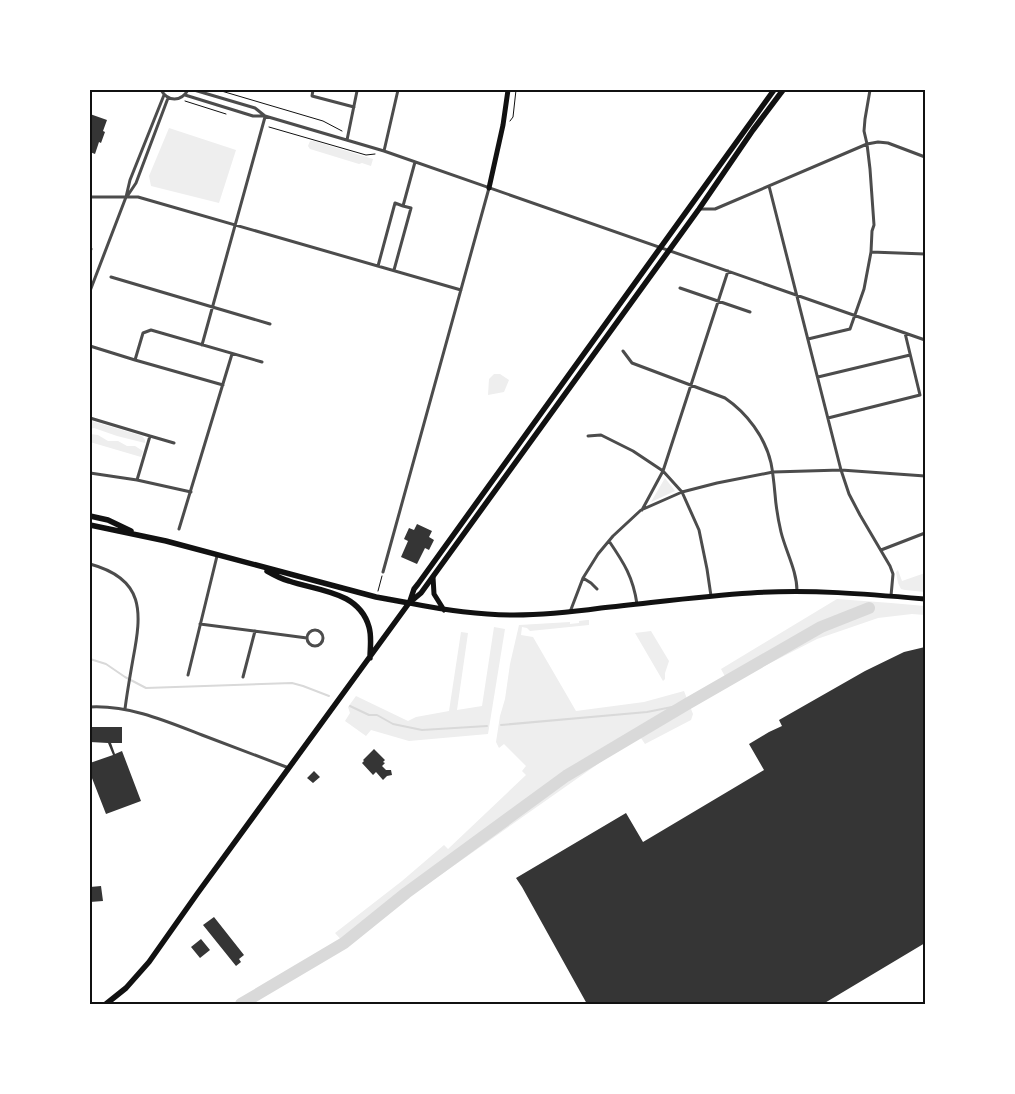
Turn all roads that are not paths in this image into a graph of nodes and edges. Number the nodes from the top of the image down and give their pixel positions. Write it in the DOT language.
graph roads {
  1 [pos="160,90"];
  2 [pos="188,90"];
  3 [pos="194,90"];
  4 [pos="313,90"];
  5 [pos="356,90"];
  6 [pos="398,90"];
  7 [pos="508,90"];
  8 [pos="774,90"];
  9 [pos="783,90"];
  10 [pos="870,90"];
  11 [pos="164,95"];
  12 [pos="185,95"];
  13 [pos="168,98"];
  14 [pos="354,107"];
  15 [pos="265,116"];
  16 [pos="347,140"];
  17 [pos="867,144"];
  18 [pos="384,151"];
  19 [pos="925,157"];
  20 [pos="415,162"];
  21 [pos="769,186"];
  22 [pos="489,188"];
  23 [pos="700,194"];
  24 [pos="90,197"];
  25 [pos="126,197"];
  26 [pos="403,206"];
  27 [pos="699,209"];
  28 [pos="236,225"];
  29 [pos="871,252"];
  30 [pos="925,254"];
  31 [pos="378,266"];
  32 [pos="394,270"];
  33 [pos="728,271"];
  34 [pos="111,277"];
  35 [pos="680,288"];
  36 [pos="461,290"];
  37 [pos="90,291"];
  38 [pos="797,295"];
  39 [pos="718,301"];
  40 [pos="213,307"];
  41 [pos="750,312"];
  42 [pos="855,315"];
  43 [pos="270,324"];
  44 [pos="905,332"];
  45 [pos="808,340"];
  46 [pos="925,340"];
  47 [pos="202,345"];
  48 [pos="90,346"];
  49 [pos="623,351"];
  50 [pos="232,354"];
  51 [pos="910,355"];
  52 [pos="135,360"];
  53 [pos="262,362"];
  54 [pos="818,377"];
  55 [pos="223,385"];
  56 [pos="691,385"];
  57 [pos="90,418"];
  58 [pos="828,418"];
  59 [pos="150,436"];
  60 [pos="588,436"];
  61 [pos="174,443"];
  62 [pos="841,470"];
  63 [pos="663,471"];
  64 [pos="773,472"];
  65 [pos="90,473"];
  66 [pos="925,476"];
  67 [pos="137,480"];
  68 [pos="191,492"];
  69 [pos="682,492"];
  70 [pos="641,510"];
  71 [pos="90,516"];
  72 [pos="90,525"];
  73 [pos="179,529"];
  74 [pos="925,533"];
  75 [pos="140,535"];
  76 [pos="608,541"];
  77 [pos="881,550"];
  78 [pos="217,555"];
  79 [pos="90,564"];
  80 [pos="252,564"];
  81 [pos="383,572"];
  82 [pos="433,577"];
  83 [pos="583,578"];
  84 [pos="598,589"];
  85 [pos="797,591"];
  86 [pos="711,596"];
  87 [pos="891,596"];
  88 [pos="925,599"];
  89 [pos="409,603"];
  90 [pos="637,604"];
  91 [pos="444,610"];
  92 [pos="569,612"];
  93 [pos="200,624"];
  94 [pos="254,631"];
  95 [pos="307,638"];
  96 [pos="370,658"];
  97 [pos="188,675"];
  98 [pos="243,677"];
  99 [pos="90,707"];
  100 [pos="125,709"];
  101 [pos="289,768"];
  102 [pos="106,1004"];
  1 -- 11 [label="street"];
  2 -- 12 [label="street"];
  3 -- 15 [label="street"];
  4 -- 14 [label="street"];
  5 -- 14 [label="street"];
  6 -- 18 [label="street"];
  7 -- 22 [label="main road"];
  8 -- 23 [label="main road"];
  9 -- 27 [label="main road"];
  10 -- 17 [label="street"];
  11 -- 13 [label="street"];
  11 -- 25 [label="street"];
  12 -- 13 [label="street"];
  12 -- 15 [label="street"];
  13 -- 25 [label="street"];
  14 -- 16 [label="street"];
  15 -- 16 [label="street"];
  15 -- 28 [label="street"];
  16 -- 18 [label="street"];
  17 -- 19 [label="street"];
  17 -- 21 [label="street"];
  17 -- 29 [label="street"];
  18 -- 20 [label="street"];
  20 -- 22 [label="street"];
  20 -- 26 [label="street"];
  21 -- 27 [label="street"];
  21 -- 38 [label="street"];
  22 -- 33 [label="street"];
  22 -- 36 [label="street"];
  23 -- 27 [label="main road"];
  23 -- 89 [label="main road"];
  24 -- 25 [label="street"];
  25 -- 28 [label="street"];
  25 -- 37 [label="street"];
  26 -- 31 [label="street"];
  26 -- 32 [label="street"];
  27 -- 82 [label="main road"];
  28 -- 31 [label="street"];
  28 -- 40 [label="street"];
  29 -- 30 [label="street"];
  29 -- 42 [label="street"];
  31 -- 32 [label="street"];
  32 -- 36 [label="street"];
  33 -- 38 [label="street"];
  33 -- 39 [label="street"];
  34 -- 40 [label="street"];
  35 -- 39 [label="street"];
  36 -- 81 [label="street"];
  38 -- 42 [label="street"];
  38 -- 45 [label="street"];
  39 -- 41 [label="street"];
  39 -- 56 [label="street"];
  40 -- 43 [label="street"];
  40 -- 47 [label="street"];
  42 -- 44 [label="street"];
  42 -- 45 [label="street"];
  44 -- 46 [label="street"];
  44 -- 51 [label="street"];
  45 -- 54 [label="street"];
  47 -- 50 [label="street"];
  47 -- 52 [label="street"];
  48 -- 52 [label="street"];
  49 -- 56 [label="street"];
  50 -- 53 [label="street"];
  50 -- 55 [label="street"];
  51 -- 54 [label="street"];
  51 -- 58 [label="street"];
  52 -- 55 [label="street"];
  54 -- 58 [label="street"];
  55 -- 68 [label="street"];
  56 -- 63 [label="street"];
  56 -- 64 [label="street"];
  57 -- 59 [label="street"];
  58 -- 62 [label="street"];
  59 -- 61 [label="street"];
  59 -- 67 [label="street"];
  60 -- 63 [label="street"];
  62 -- 64 [label="street"];
  62 -- 66 [label="street"];
  62 -- 77 [label="street"];
  63 -- 69 [label="street"];
  63 -- 70 [label="street"];
  64 -- 69 [label="street"];
  64 -- 85 [label="street"];
  65 -- 67 [label="street"];
  67 -- 68 [label="street"];
  68 -- 73 [label="street"];
  69 -- 70 [label="street"];
  69 -- 86 [label="street"];
  70 -- 76 [label="street"];
  71 -- 75 [label="main road"];
  72 -- 75 [label="main road"];
  74 -- 77 [label="street"];
  75 -- 78 [label="main road"];
  76 -- 83 [label="street"];
  76 -- 90 [label="street"];
  77 -- 87 [label="street"];
  78 -- 80 [label="main road"];
  78 -- 93 [label="street"];
  79 -- 100 [label="street"];
  80 -- 89 [label="main road"];
  80 -- 96 [label="main road"];
  82 -- 89 [label="main road"];
  82 -- 91 [label="main road"];
  83 -- 84 [label="street"];
  83 -- 92 [label="street"];
  85 -- 86 [label="main road"];
  85 -- 87 [label="main road"];
  86 -- 90 [label="main road"];
  87 -- 88 [label="main road"];
  89 -- 91 [label="main road"];
  89 -- 96 [label="main road"];
  90 -- 92 [label="main road"];
  91 -- 92 [label="main road"];
  93 -- 94 [label="street"];
  93 -- 97 [label="street"];
  94 -- 95 [label="street"];
  94 -- 98 [label="street"];
  95 -- 95 [label="street"];
  96 -- 101 [label="main road"];
  99 -- 100 [label="street"];
  100 -- 101 [label="street"];
  101 -- 102 [label="main road"];
}
